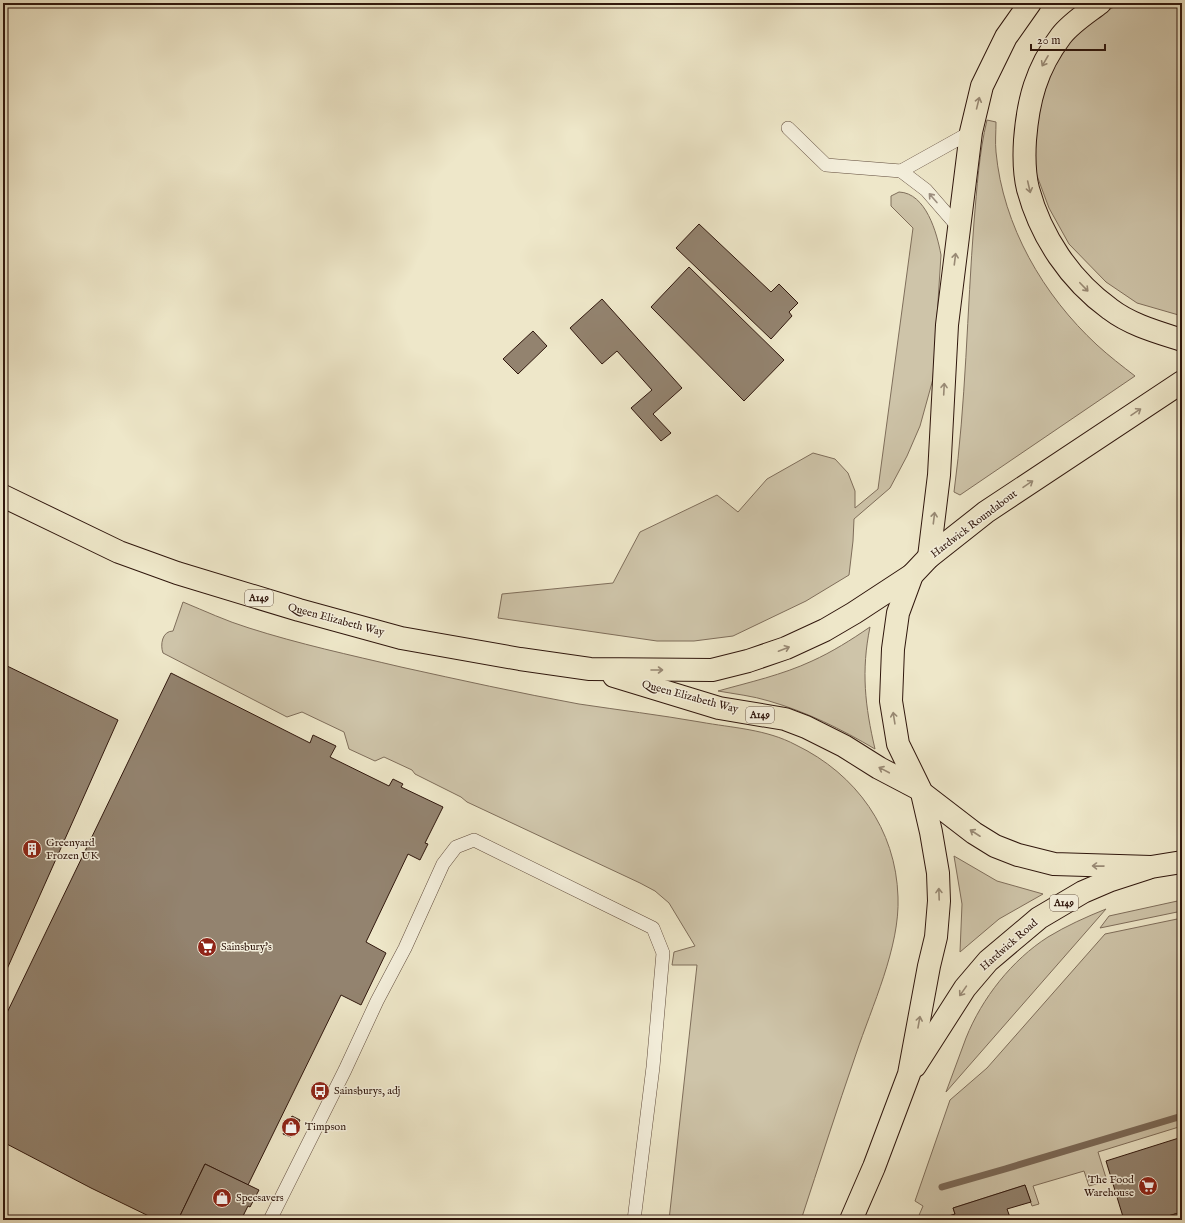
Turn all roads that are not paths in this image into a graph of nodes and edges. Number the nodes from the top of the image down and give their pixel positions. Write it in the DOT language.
graph roads {
  1 [pos="1030,3"];
  2 [pos="1100,3"];
  3 [pos="788,128"];
  4 [pos="971,132"];
  5 [pos="901,171"];
  6 [pos="959,228"];
  7 [pos="1182,340"];
  8 [pos="1182,382"];
  9 [pos="3,496"];
  10 [pos="929,557"];
  11 [pos="912,576"];
  12 [pos="590,669"];
  13 [pos="920,791"];
  14 [pos="1182,862"];
  15 [pos="1151,867"];
  16 [pos="909,1074"];
  17 [pos="270,1220"];
  18 [pos="634,1220"];
  19 [pos="851,1220"];
  4 -- 1 [label="main road, one-way"];
  2 -- 7 [label="main road, one-way"];
  3 -- 5 [label="lane"];
  4 -- 5 [label="lane"];
  4 -- 6 [label="main road"];
  6 -- 5 [label="lane, one-way"];
  10 -- 6 [label="main road, one-way"];
  10 -- 8 [label="main road, Hardwick Roundabout, one-way"];
  9 -- 12 [label="main road, Queen Elizabeth Way / A149"];
  10 -- 11 [label="main road, Hardwick Roundabout"];
  12 -- 11 [label="main road, Queen Elizabeth Way / A149, one-way"];
  13 -- 11 [label="main road, Hardwick Roundabout, one-way"];
  13 -- 12 [label="main road, Queen Elizabeth Way / A149, one-way"];
  15 -- 13 [label="main road, Hardwick Roundabout, one-way"];
  16 -- 13 [label="main road, Hardwick Road / A149, one-way"];
  14 -- 15 [label="main road, Hardwick Roundabout"];
  15 -- 16 [label="main road, Hardwick Road / A149, one-way"];
  16 -- 19 [label="main road, Hardwick Road / A149"];
  17 -- 18 [label="lane"];
}
